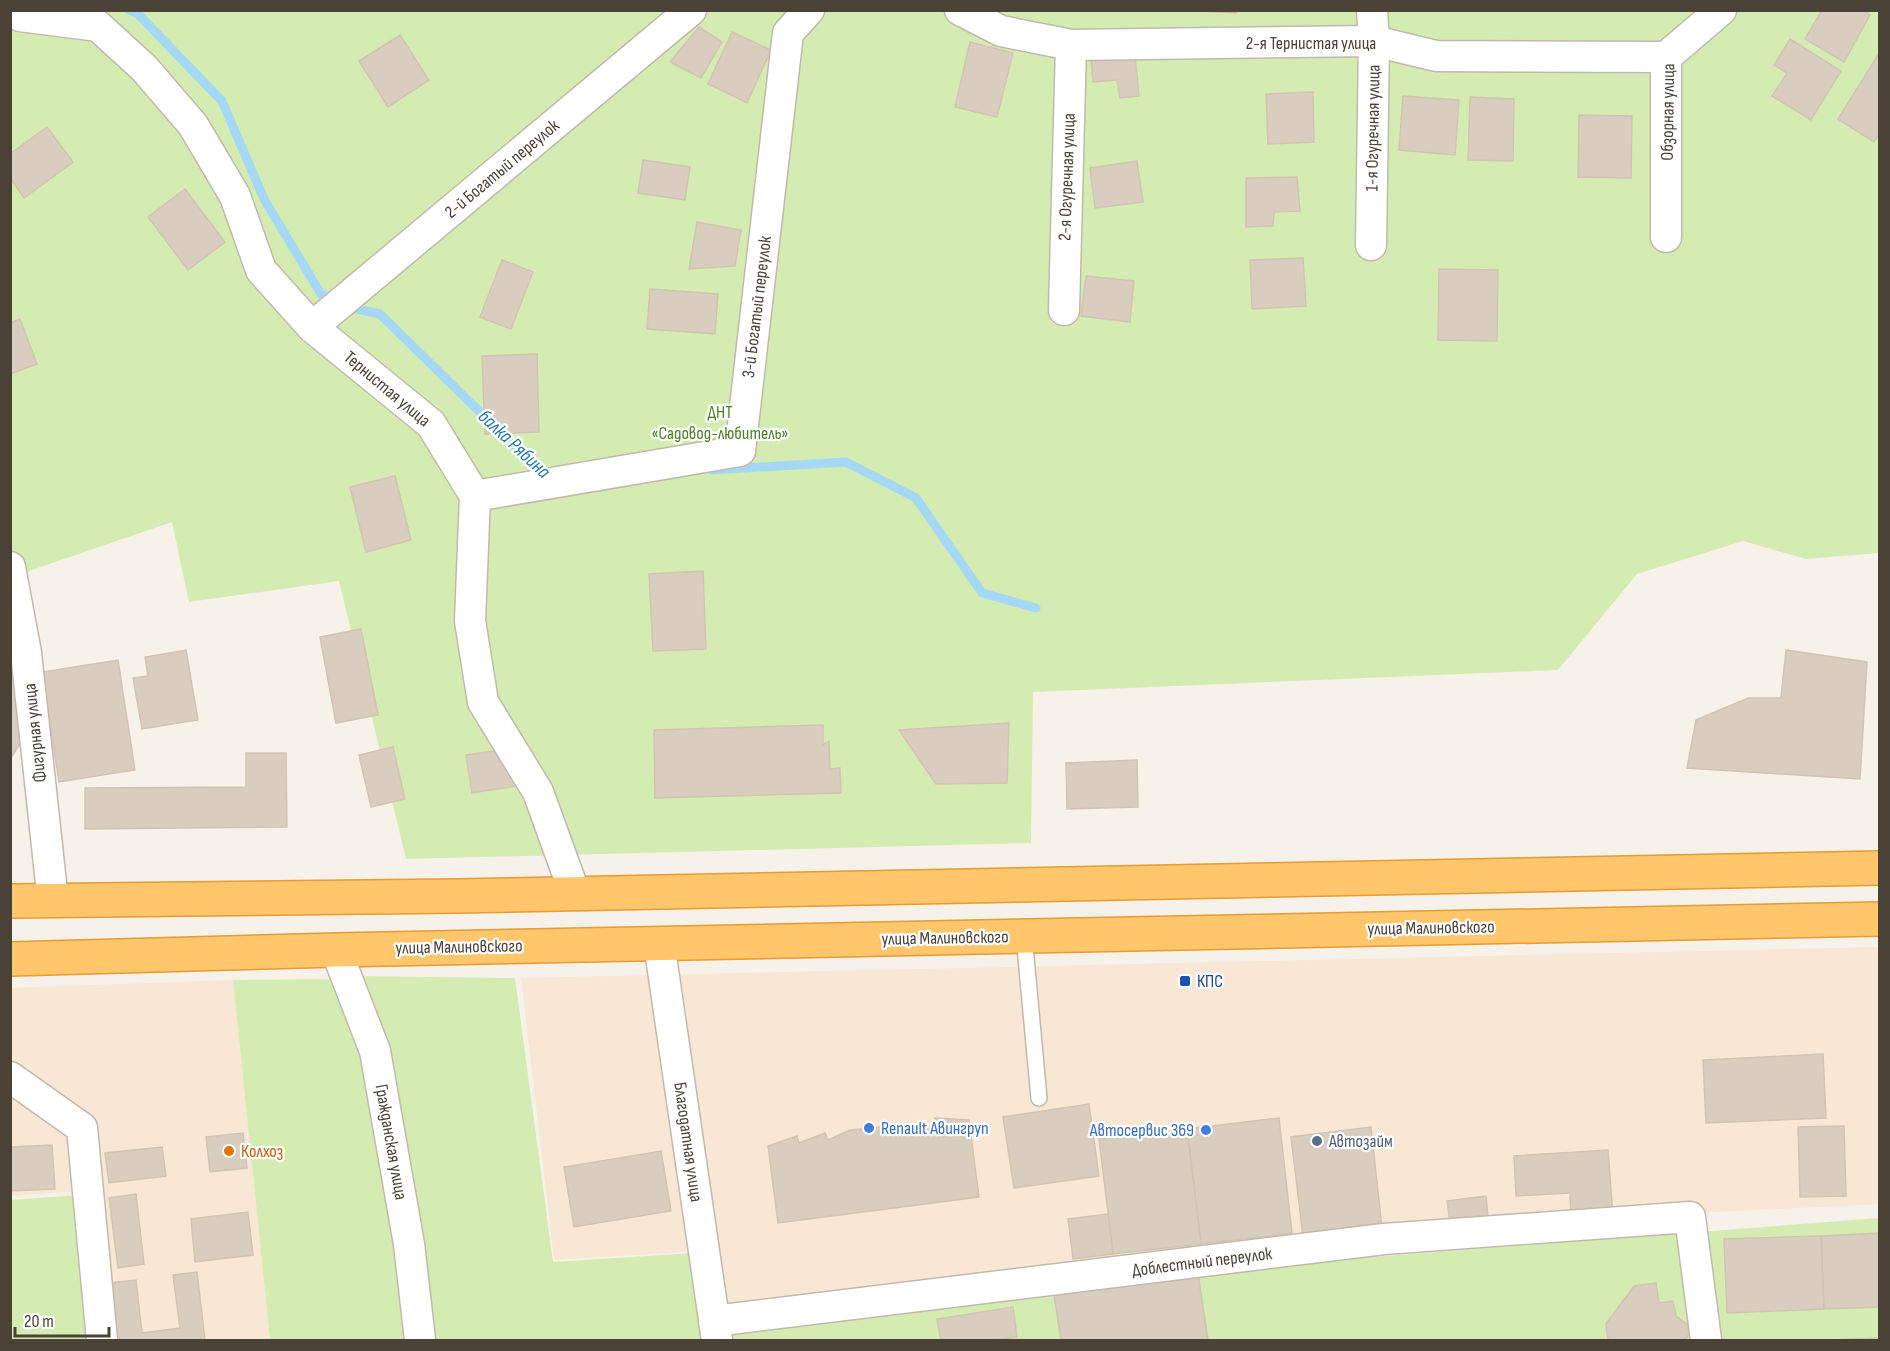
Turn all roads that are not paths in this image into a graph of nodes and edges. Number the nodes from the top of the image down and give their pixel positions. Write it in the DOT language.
graph roads {
  1 [pos="12,10"];
  2 [pos="691,10"];
  3 [pos="808,10"];
  4 [pos="960,10"];
  5 [pos="1372,10"];
  6 [pos="1721,10"];
  7 [pos="106,18"];
  8 [pos="1374,41"];
  9 [pos="1071,45"];
  10 [pos="1666,57"];
  11 [pos="1666,237"];
  12 [pos="1371,245"];
  13 [pos="1064,309"];
  14 [pos="312,327"];
  15 [pos="475,496"];
  16 [pos="10,567"];
  17 [pos="1880,868"];
  18 [pos="575,894"];
  19 [pos="10,901"];
  20 [pos="53,901"];
  21 [pos="1880,920"];
  22 [pos="1024,936"];
  23 [pos="659,943"];
  24 [pos="336,950"];
  25 [pos="10,959"];
  26 [pos="10,1077"];
  27 [pos="1039,1098"];
  28 [pos="716,1331"];
  29 [pos="102,1341"];
  30 [pos="420,1341"];
  31 [pos="1706,1341"];
  1 -- 7 [label="street, Тернистая улица"];
  2 -- 14 [label="street, 2-й Богатый переулок"];
  3 -- 15 [label="street, 3-й Богатый переулок"];
  4 -- 9 [label="street, 2-я Тернистая улица"];
  5 -- 8 [label="street, 1-я Огуречная улица"];
  6 -- 10 [label="street, Обзорная улица"];
  7 -- 14 [label="street, Тернистая улица"];
  8 -- 9 [label="street, 2-я Тернистая улица"];
  8 -- 10 [label="street, 2-я Тернистая улица"];
  8 -- 12 [label="street, 1-я Огуречная улица"];
  9 -- 13 [label="street, 2-я Огуречная улица"];
  10 -- 11 [label="street, Обзорная улица"];
  14 -- 15 [label="street, Тернистая улица"];
  15 -- 18 [label="street"];
  16 -- 20 [label="street, Фигурная улица"];
  17 -- 18 [label="highway"];
  18 -- 20 [label="highway"];
  19 -- 20 [label="highway"];
  21 -- 22 [label="highway, улица Малиновского"];
  22 -- 23 [label="highway, улица Малиновского"];
  22 -- 27 [label="lane"];
  23 -- 24 [label="highway, улица Малиновского"];
  23 -- 28 [label="street, Благодатная улица"];
  24 -- 25 [label="highway, улица Малиновского"];
  24 -- 30 [label="street, Гражданская улица"];
  26 -- 29 [label="street"];
  28 -- 31 [label="street, Доблестный переулок"];
}
